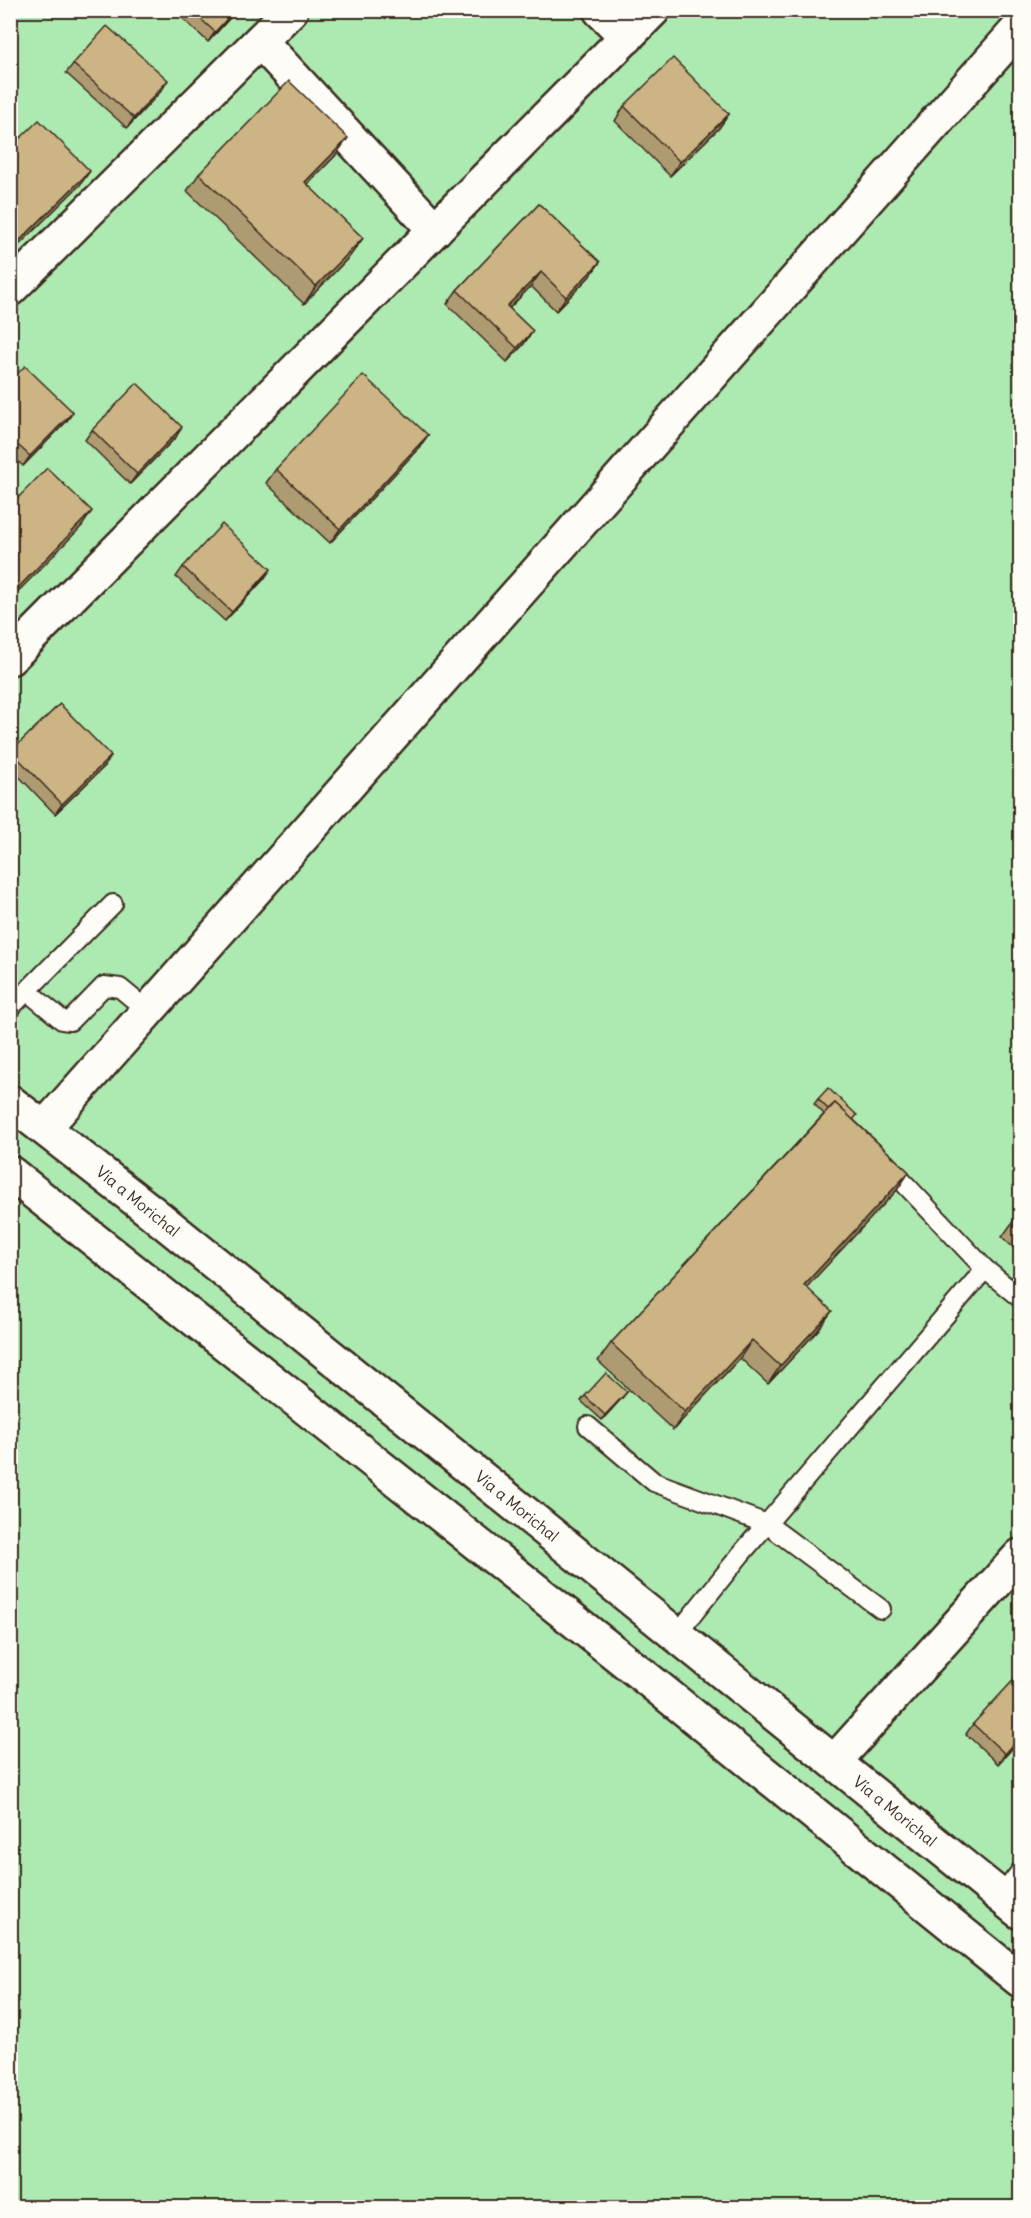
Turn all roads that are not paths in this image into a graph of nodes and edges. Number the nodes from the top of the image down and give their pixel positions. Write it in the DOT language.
graph roads {
  1 [pos="291,10"];
  2 [pos="600,10"];
  3 [pos="653,10"];
  4 [pos="1020,27"];
  5 [pos="627,37"];
  6 [pos="260,41"];
  7 [pos="435,230"];
  8 [pos="10,289"];
  9 [pos="10,658"];
  10 [pos="113,904"];
  11 [pos="27,991"];
  12 [pos="10,1008"];
  13 [pos="148,1011"];
  14 [pos="10,1102"];
  15 [pos="48,1125"];
  16 [pos="872,1149"];
  17 [pos="10,1173"];
  18 [pos="985,1269"];
  19 [pos="1020,1298"];
  20 [pos="588,1426"];
  21 [pos="767,1524"];
  22 [pos="1020,1556"];
  23 [pos="881,1609"];
  24 [pos="677,1635"];
  25 [pos="835,1761"];
  26 [pos="1014,1894"];
  27 [pos="1020,1980"];
  1 -- 6 [label="street"];
  2 -- 5 [label="street"];
  3 -- 5 [label="street"];
  4 -- 13 [label="street"];
  5 -- 7 [label="street"];
  6 -- 7 [label="street"];
  6 -- 8 [label="street"];
  7 -- 9 [label="street"];
  10 -- 11 [label="lane"];
  11 -- 12 [label="lane"];
  11 -- 13 [label="lane"];
  13 -- 15 [label="street"];
  14 -- 15 [label="street, Vía a Morichal"];
  15 -- 24 [label="street, Vía a Morichal"];
  16 -- 18 [label="lane"];
  17 -- 27 [label="street"];
  18 -- 19 [label="lane"];
  18 -- 21 [label="lane"];
  20 -- 21 [label="lane"];
  21 -- 23 [label="lane"];
  21 -- 24 [label="lane"];
  22 -- 25 [label="street"];
  24 -- 25 [label="street, Vía a Morichal"];
  25 -- 26 [label="street, Vía a Morichal"];
}
